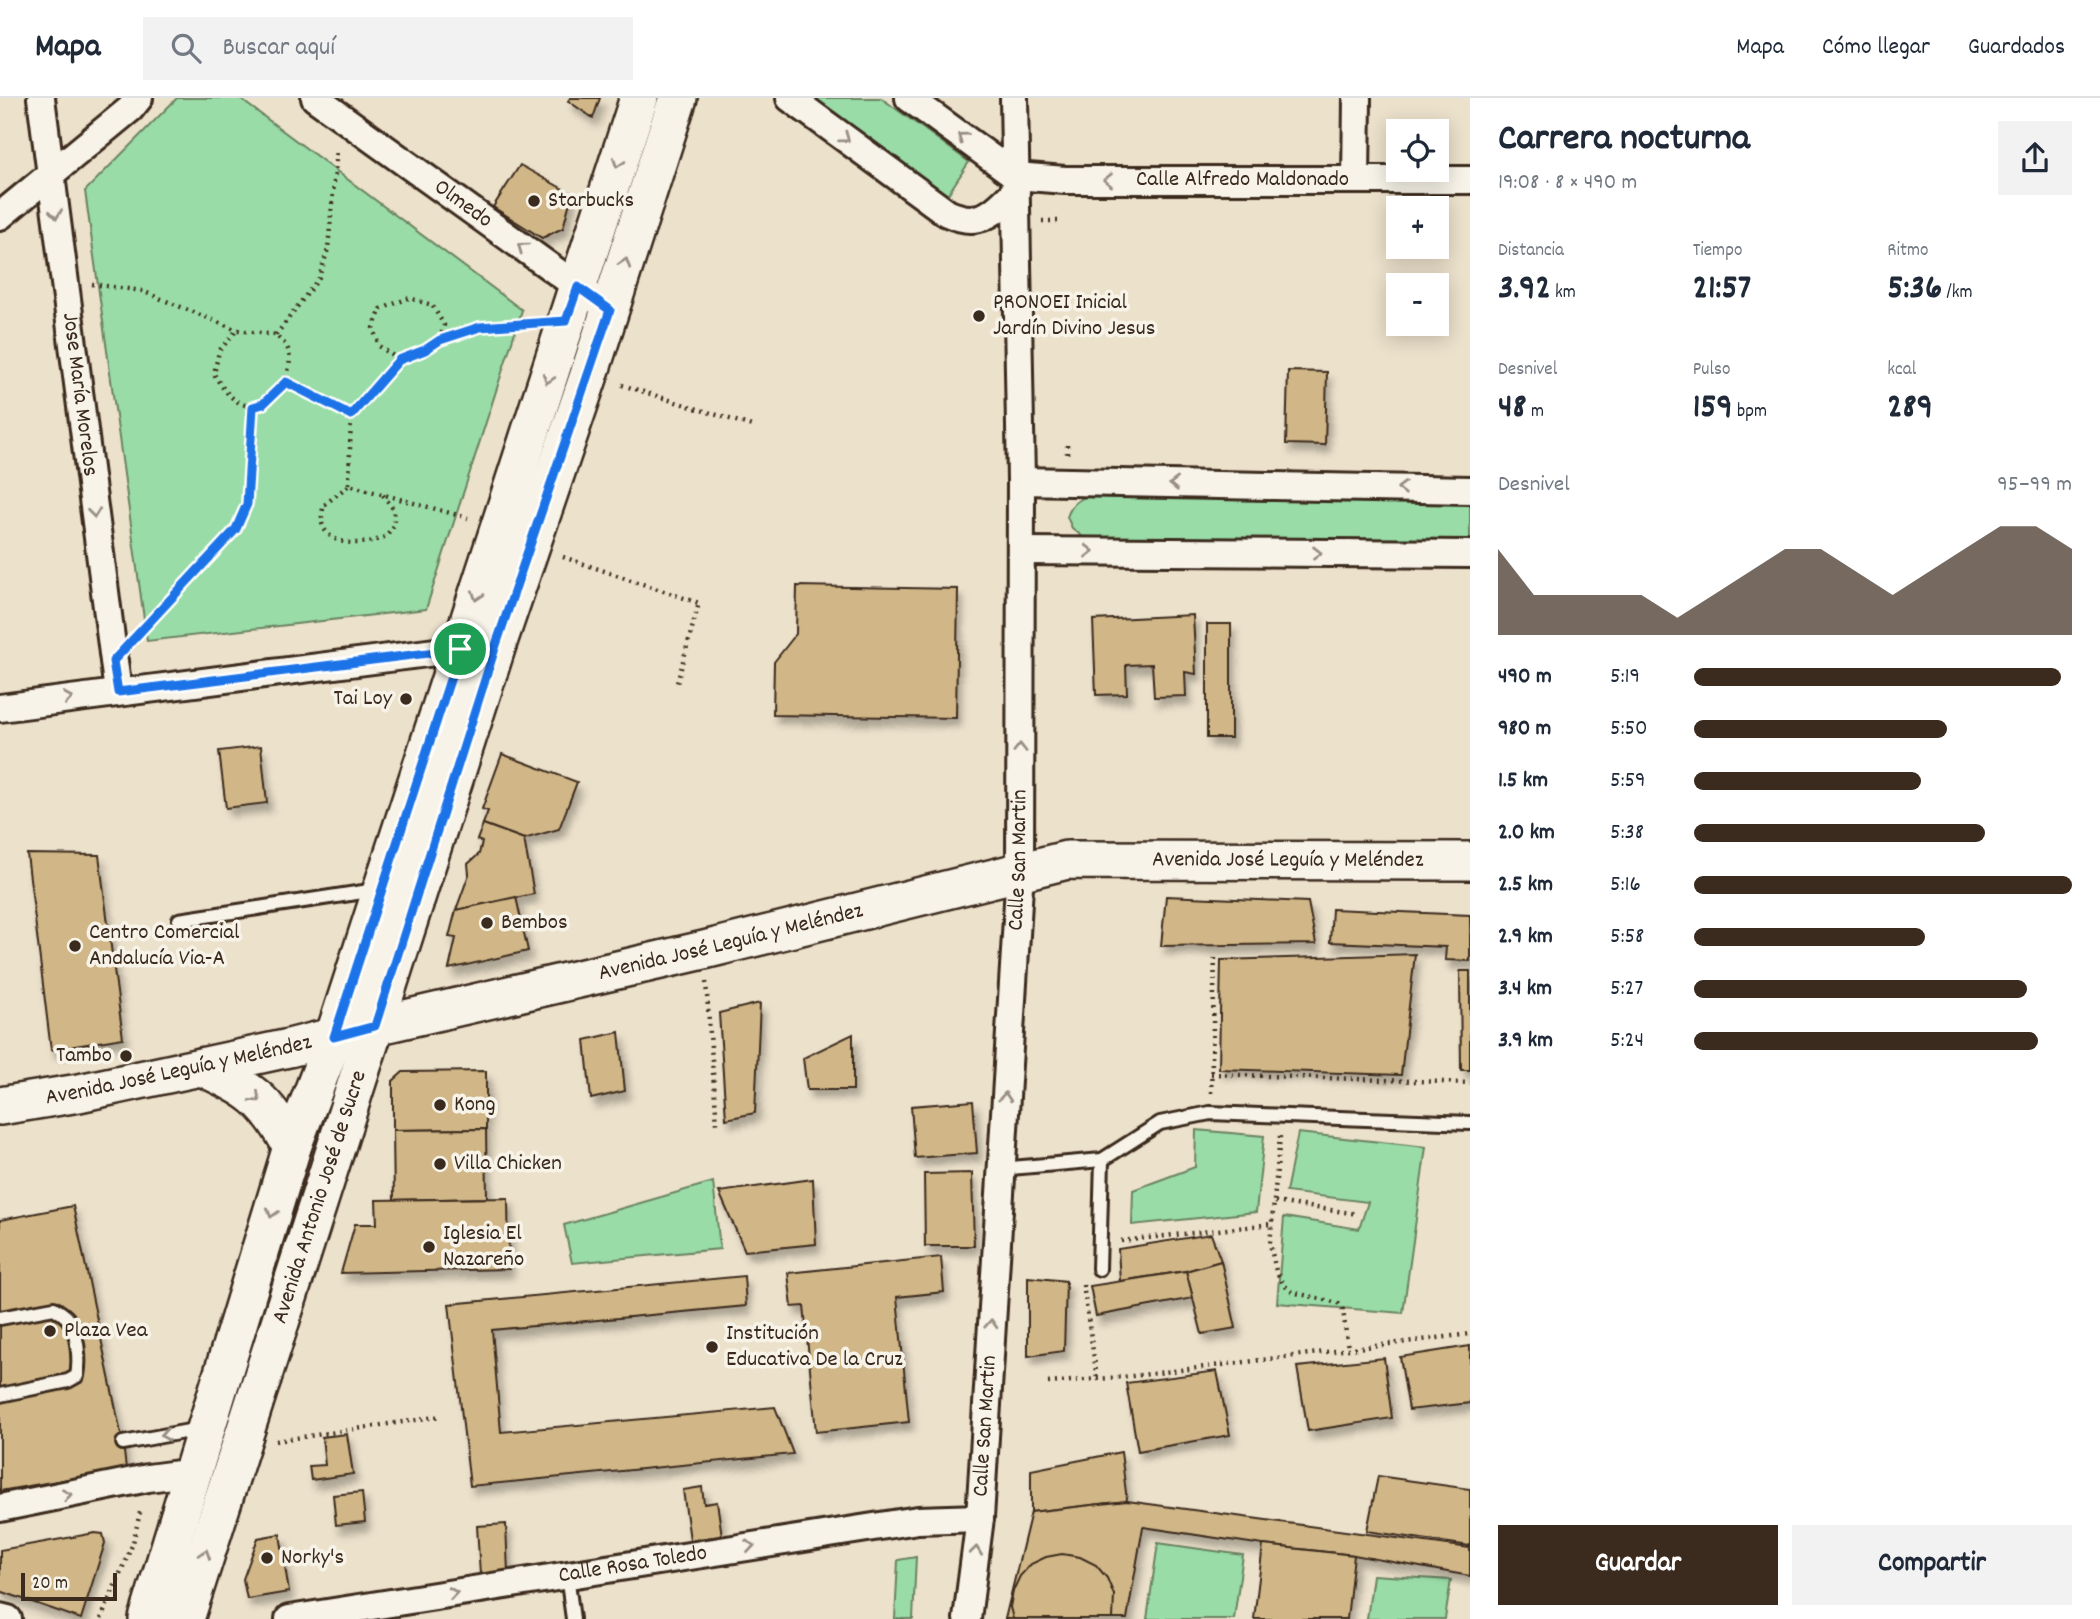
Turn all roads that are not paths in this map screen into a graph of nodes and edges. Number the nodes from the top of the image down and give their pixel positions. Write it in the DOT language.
graph roads {
  1 [pos="40,98"];
  2 [pos="139,98"];
  3 [pos="315,98"];
  4 [pos="639,98"];
  5 [pos="678,98"];
  6 [pos="790,98"];
  7 [pos="909,98"];
  8 [pos="1014,98"];
  9 [pos="1357,98"];
  10 [pos="51,176"];
  11 [pos="1356,180"];
  12 [pos="1470,180"];
  13 [pos="1016,183"];
  14 [pos="0,216"];
  15 [pos="578,287"];
  16 [pos="610,310"];
  17 [pos="1021,481"];
  18 [pos="1470,489"];
  19 [pos="1021,551"];
  20 [pos="1470,554"];
  21 [pos="496,645"];
  22 [pos="460,649"];
  23 [pos="118,692"];
  24 [pos="0,708"];
  25 [pos="1470,861"];
  26 [pos="1020,870"];
  27 [pos="381,889"];
  28 [pos="179,920"];
  29 [pos="375,1026"];
  30 [pos="334,1037"];
  31 [pos="202,1067"];
  32 [pos="0,1106"];
  33 [pos="1470,1123"];
  34 [pos="292,1147"];
  35 [pos="1102,1160"];
  36 [pos="1000,1169"];
  37 [pos="1099,1269"];
  38 [pos="0,1318"];
  39 [pos="0,1395"];
  40 [pos="207,1428"];
  41 [pos="123,1443"];
  42 [pos="194,1472"];
  43 [pos="0,1508"];
  44 [pos="980,1518"];
  45 [pos="567,1575"];
  46 [pos="0,1617"];
  47 [pos="8,1619"];
  48 [pos="148,1619"];
  49 [pos="185,1619"];
  50 [pos="289,1619"];
  51 [pos="573,1619"];
  52 [pos="967,1619"];
  1 -- 10 [label="street, Jose María Morelos"];
  2 -- 10 [label="street"];
  15 -- 3 [label="street, Olmedo, one-way"];
  4 -- 15 [label="main road, Avenida Antonio José de Sucre, one-way"];
  16 -- 5 [label="main road, Avenida Antonio José de Sucre, one-way"];
  6 -- 13 [label="street, one-way"];
  13 -- 7 [label="street, one-way"];
  8 -- 13 [label="street, Calle San Martin"];
  9 -- 11 [label="street"];
  10 -- 14 [label="street"];
  10 -- 23 [label="street, Jose María Morelos, one-way"];
  11 -- 12 [label="street, Calle Alfredo Maldonado"];
  11 -- 13 [label="street, Calle Alfredo Maldonado, one-way"];
  13 -- 17 [label="street, Calle San Martin"];
  15 -- 16 [label="street, Olmedo"];
  15 -- 22 [label="main road, Avenida Antonio José de Sucre, one-way"];
  16 -- 21 [label="main road, Avenida Antonio José de Sucre"];
  18 -- 17 [label="street, one-way"];
  17 -- 19 [label="street, Calle San Martin"];
  19 -- 20 [label="street, one-way"];
  26 -- 19 [label="street, Calle San Martin, one-way"];
  21 -- 22 [label="street"];
  21 -- 29 [label="main road, Avenida Antonio José de Sucre"];
  22 -- 23 [label="street"];
  22 -- 27 [label="main road, Avenida Antonio José de Sucre"];
  24 -- 23 [label="street, one-way"];
  25 -- 26 [label="main road, Avenida José Leguía y Meléndez"];
  26 -- 29 [label="main road, Avenida José Leguía y Meléndez"];
  36 -- 26 [label="street, Calle San Martin, one-way"];
  27 -- 28 [label="lane"];
  27 -- 30 [label="main road, Avenida Antonio José de Sucre"];
  29 -- 30 [label="main road, Avenida José Leguía y Meléndez"];
  49 -- 29 [label="main road, Avenida Antonio José de Sucre, one-way"];
  30 -- 31 [label="main road, Avenida José Leguía y Meléndez"];
  30 -- 34 [label="main road, Avenida Antonio José de Sucre"];
  31 -- 32 [label="main road, Avenida José Leguía y Meléndez"];
  31 -- 34 [label="main road, one-way"];
  33 -- 35 [label="lane"];
  34 -- 40 [label="main road, Avenida Antonio José de Sucre, one-way"];
  35 -- 36 [label="lane"];
  35 -- 37 [label="lane"];
  44 -- 36 [label="street, Calle San Martin, one-way"];
  38 -- 39 [label="lane"];
  40 -- 41 [label="lane, one-way"];
  40 -- 42 [label="main road, Avenida Antonio José de Sucre"];
  43 -- 42 [label="street, one-way"];
  42 -- 48 [label="main road, Avenida Antonio José de Sucre"];
  45 -- 44 [label="street, Calle Rosa Toledo, one-way"];
  52 -- 44 [label="street, Calle San Martin, one-way"];
  50 -- 45 [label="street, Calle Rosa Toledo, one-way"];
  45 -- 51 [label="lane"];
  46 -- 47 [label="street"];
}
